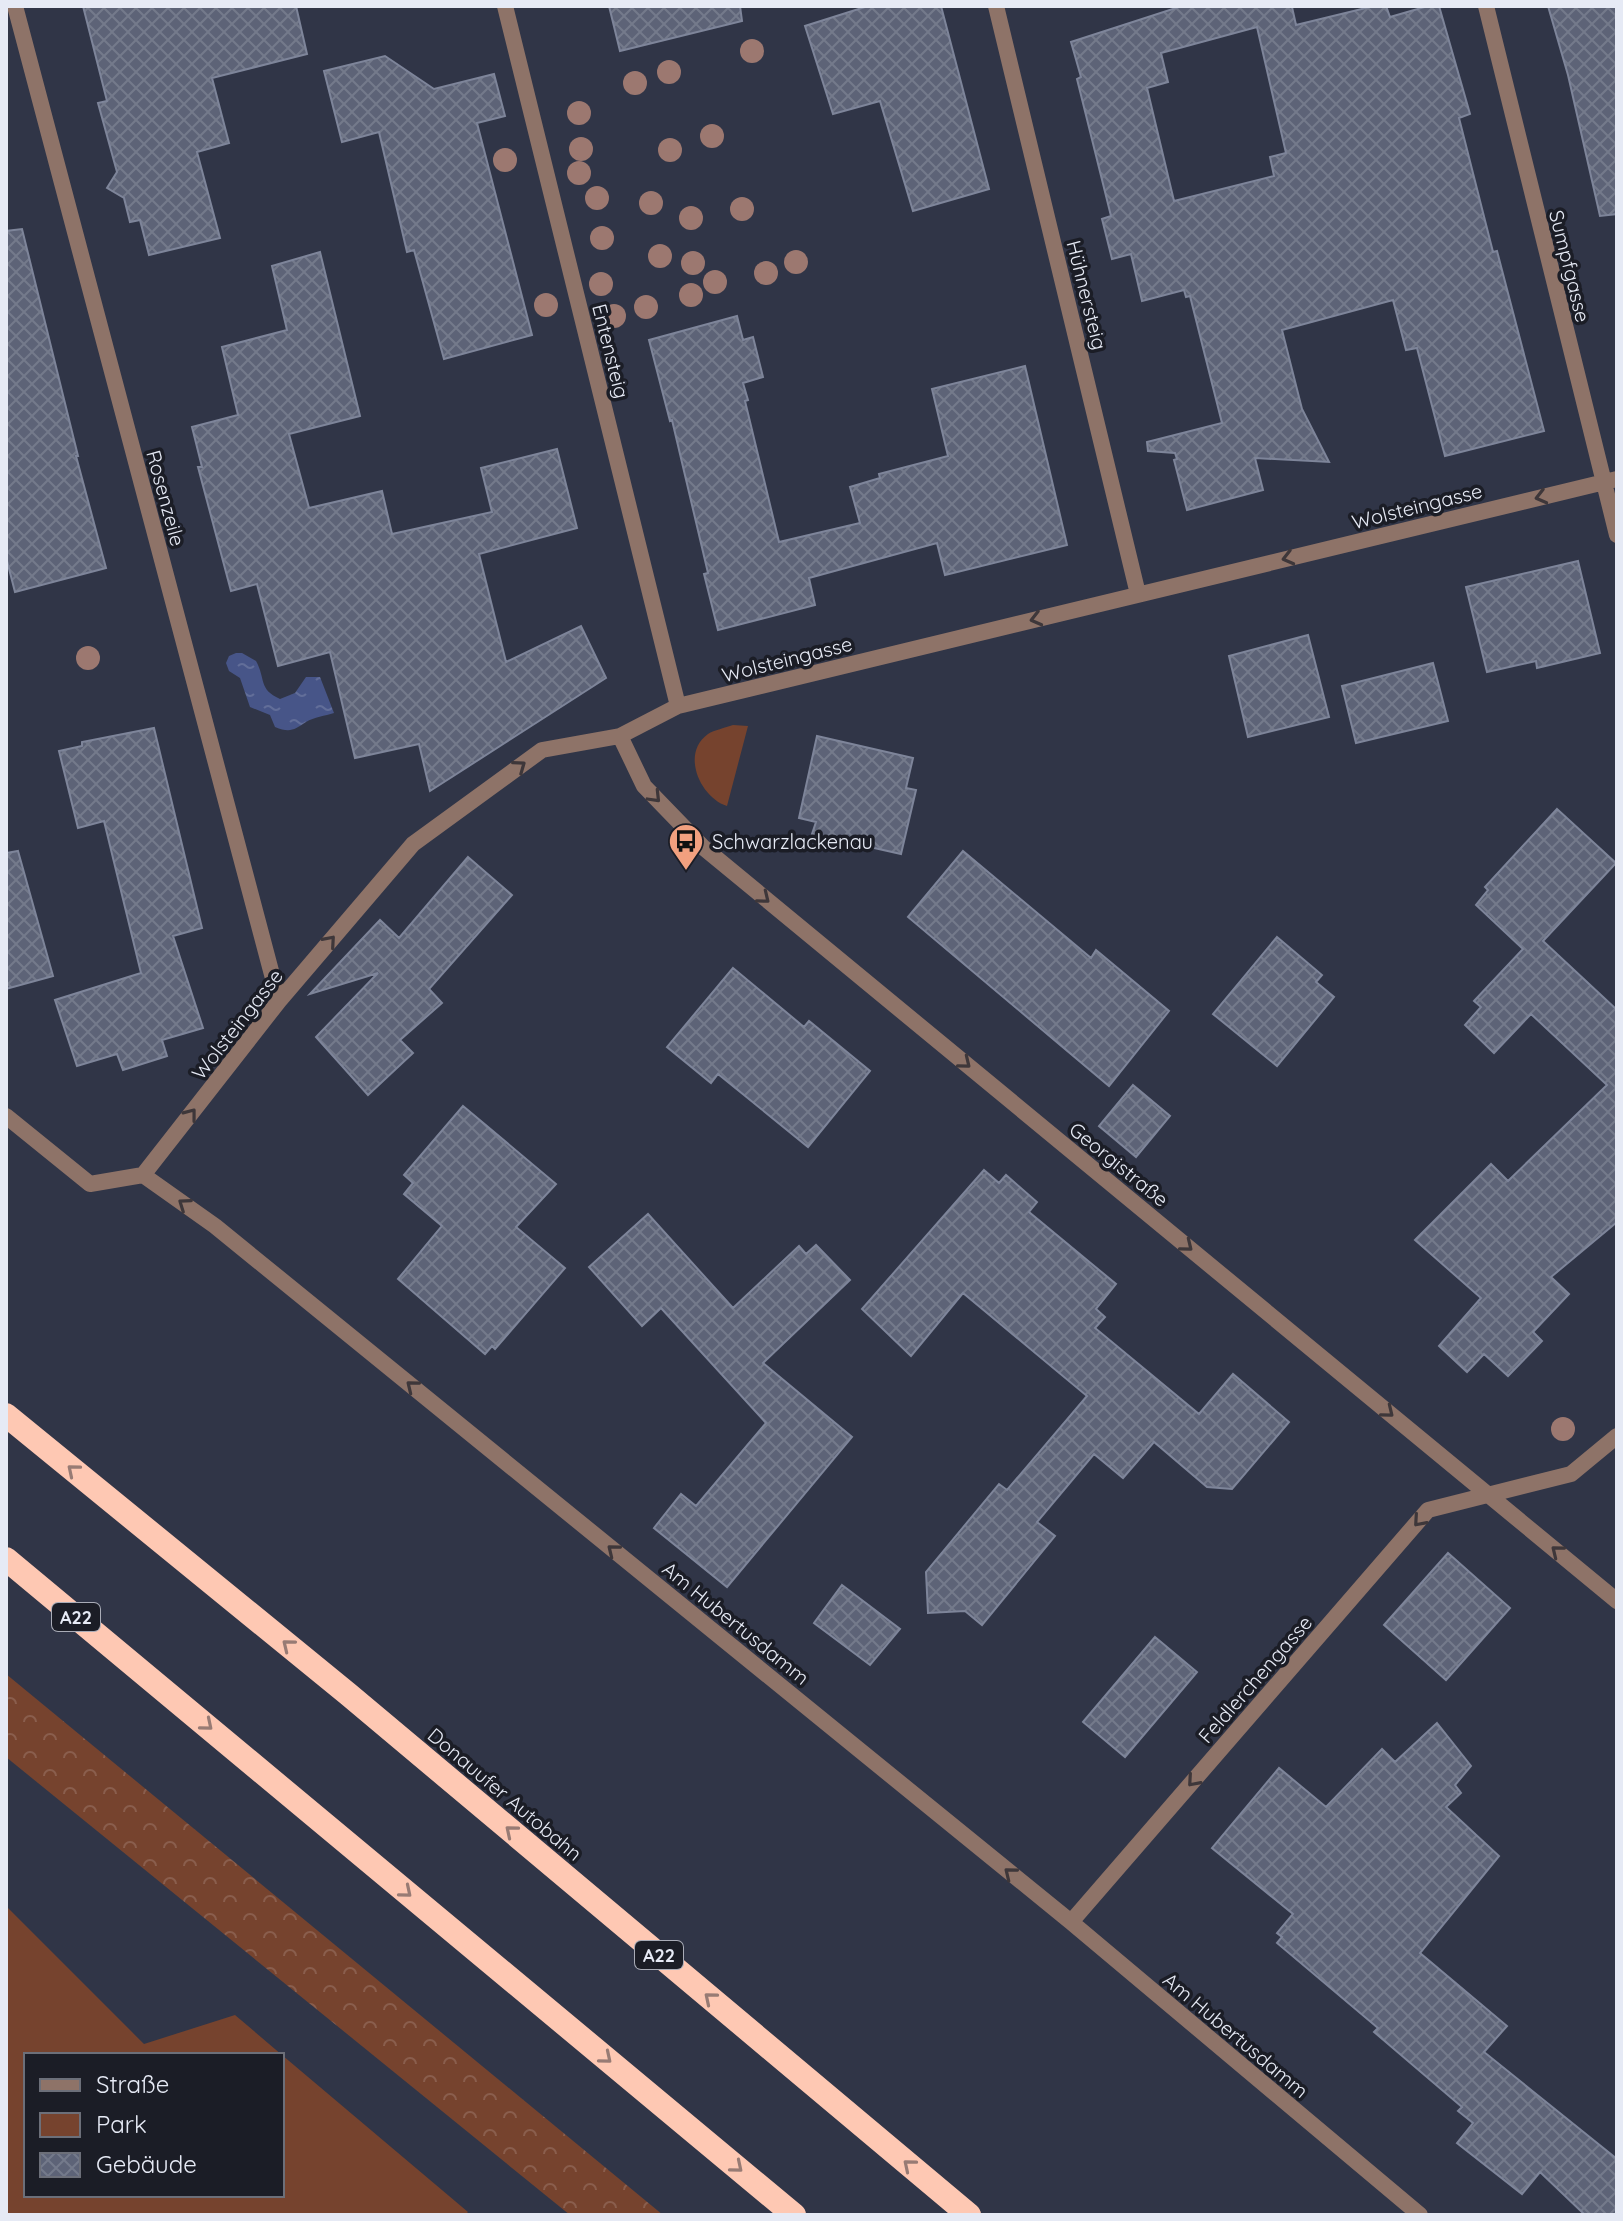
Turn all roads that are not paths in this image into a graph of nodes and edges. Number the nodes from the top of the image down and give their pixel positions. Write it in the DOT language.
graph roads {
  1 [pos="15,6"];
  2 [pos="505,6"];
  3 [pos="996,6"];
  4 [pos="1486,6"];
  5 [pos="1610,480"];
  6 [pos="1617,535"];
  7 [pos="1138,594"];
  8 [pos="678,706"];
  9 [pos="620,736"];
  10 [pos="279,1001"];
  11 [pos="6,1116"];
  12 [pos="143,1175"];
  13 [pos="6,1415"];
  14 [pos="1617,1436"];
  15 [pos="1490,1496"];
  16 [pos="6,1559"];
  17 [pos="1617,1601"];
  18 [pos="1071,1922"];
  19 [pos="794,2215"];
  20 [pos="969,2215"];
  21 [pos="1420,2215"];
  1 -- 10 [label="street, Rosenzeile"];
  2 -- 8 [label="street, Entensteig"];
  3 -- 7 [label="street, Hühnersteig"];
  4 -- 5 [label="street, Sumpfgasse"];
  5 -- 6 [label="street, Sumpfgasse"];
  5 -- 7 [label="street, Wolsteingasse, one-way"];
  7 -- 8 [label="street, Wolsteingasse, one-way"];
  8 -- 9 [label="street, Wolsteingasse"];
  10 -- 9 [label="street, Wolsteingasse, one-way"];
  9 -- 15 [label="street, Georgistraße, one-way"];
  12 -- 10 [label="street, Wolsteingasse, one-way"];
  11 -- 12 [label="street"];
  18 -- 12 [label="street, Am Hubertusdamm, one-way"];
  20 -- 13 [label="highway, Donauufer Autobahn / A22, one-way"];
  14 -- 15 [label="street, Feldlerchengasse"];
  17 -- 15 [label="street, Georgistraße, one-way"];
  15 -- 18 [label="street, Feldlerchengasse, one-way"];
  16 -- 19 [label="highway, A22, one-way"];
  18 -- 21 [label="street, Am Hubertusdamm"];
}
